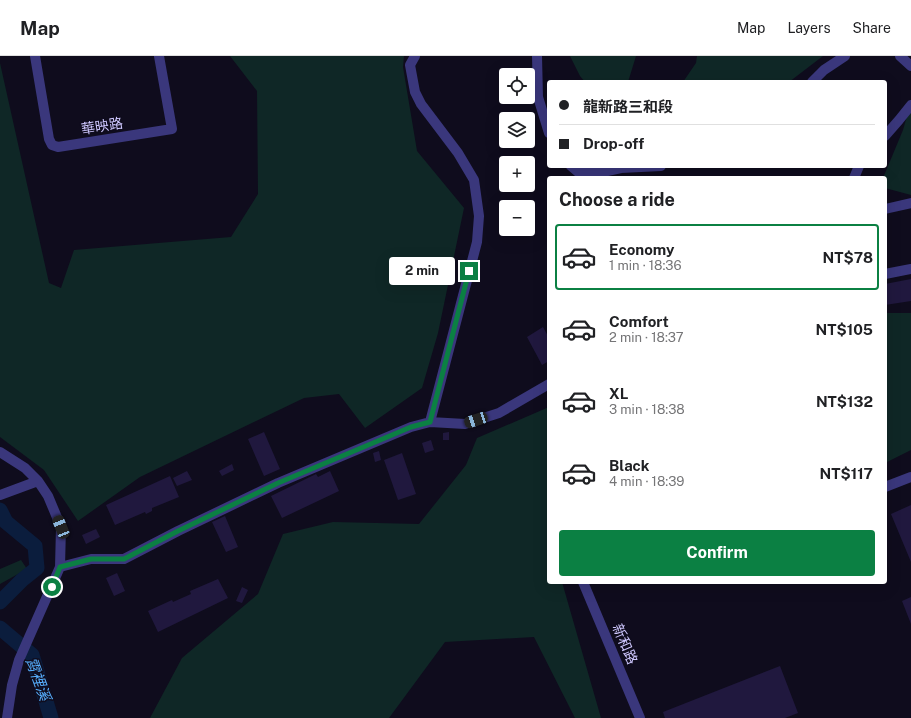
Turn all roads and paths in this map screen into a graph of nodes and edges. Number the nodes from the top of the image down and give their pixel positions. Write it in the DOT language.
graph roads {
  1 [pos="35,56"];
  2 [pos="159,56"];
  3 [pos="415,56"];
  4 [pos="537,56"];
  5 [pos="845,56"];
  6 [pos="900,56"];
  7 [pos="911,66"];
  8 [pos="814,80"];
  9 [pos="911,105"];
  10 [pos="547,126"];
  11 [pos="887,134"];
  12 [pos="573,168"];
  13 [pos="621,168"];
  14 [pos="911,203"];
  15 [pos="887,209"];
  16 [pos="911,268"];
  17 [pos="887,274"];
  18 [pos="547,385"];
  19 [pos="430,422"];
  20 [pos="0,452"];
  21 [pos="911,477"];
  22 [pos="38,481"];
  23 [pos="887,486"];
  24 [pos="0,495"];
  25 [pos="60,567"];
  26 [pos="584,584"];
  27 [pos="7,718"];
  28 [pos="640,718"];
  1 -- 2 [label="street, 華映路"];
  3 -- 19 [label="street"];
  4 -- 10 [label="street"];
  5 -- 8 [label="street"];
  6 -- 7 [label="street"];
  9 -- 11 [label="street"];
  12 -- 13 [label="street"];
  14 -- 15 [label="street"];
  16 -- 17 [label="street"];
  18 -- 19 [label="street"];
  19 -- 25 [label="street"];
  20 -- 22 [label="street"];
  21 -- 23 [label="street"];
  22 -- 24 [label="street"];
  22 -- 25 [label="street"];
  25 -- 27 [label="street"];
  26 -- 28 [label="street, 新和路"];
}
